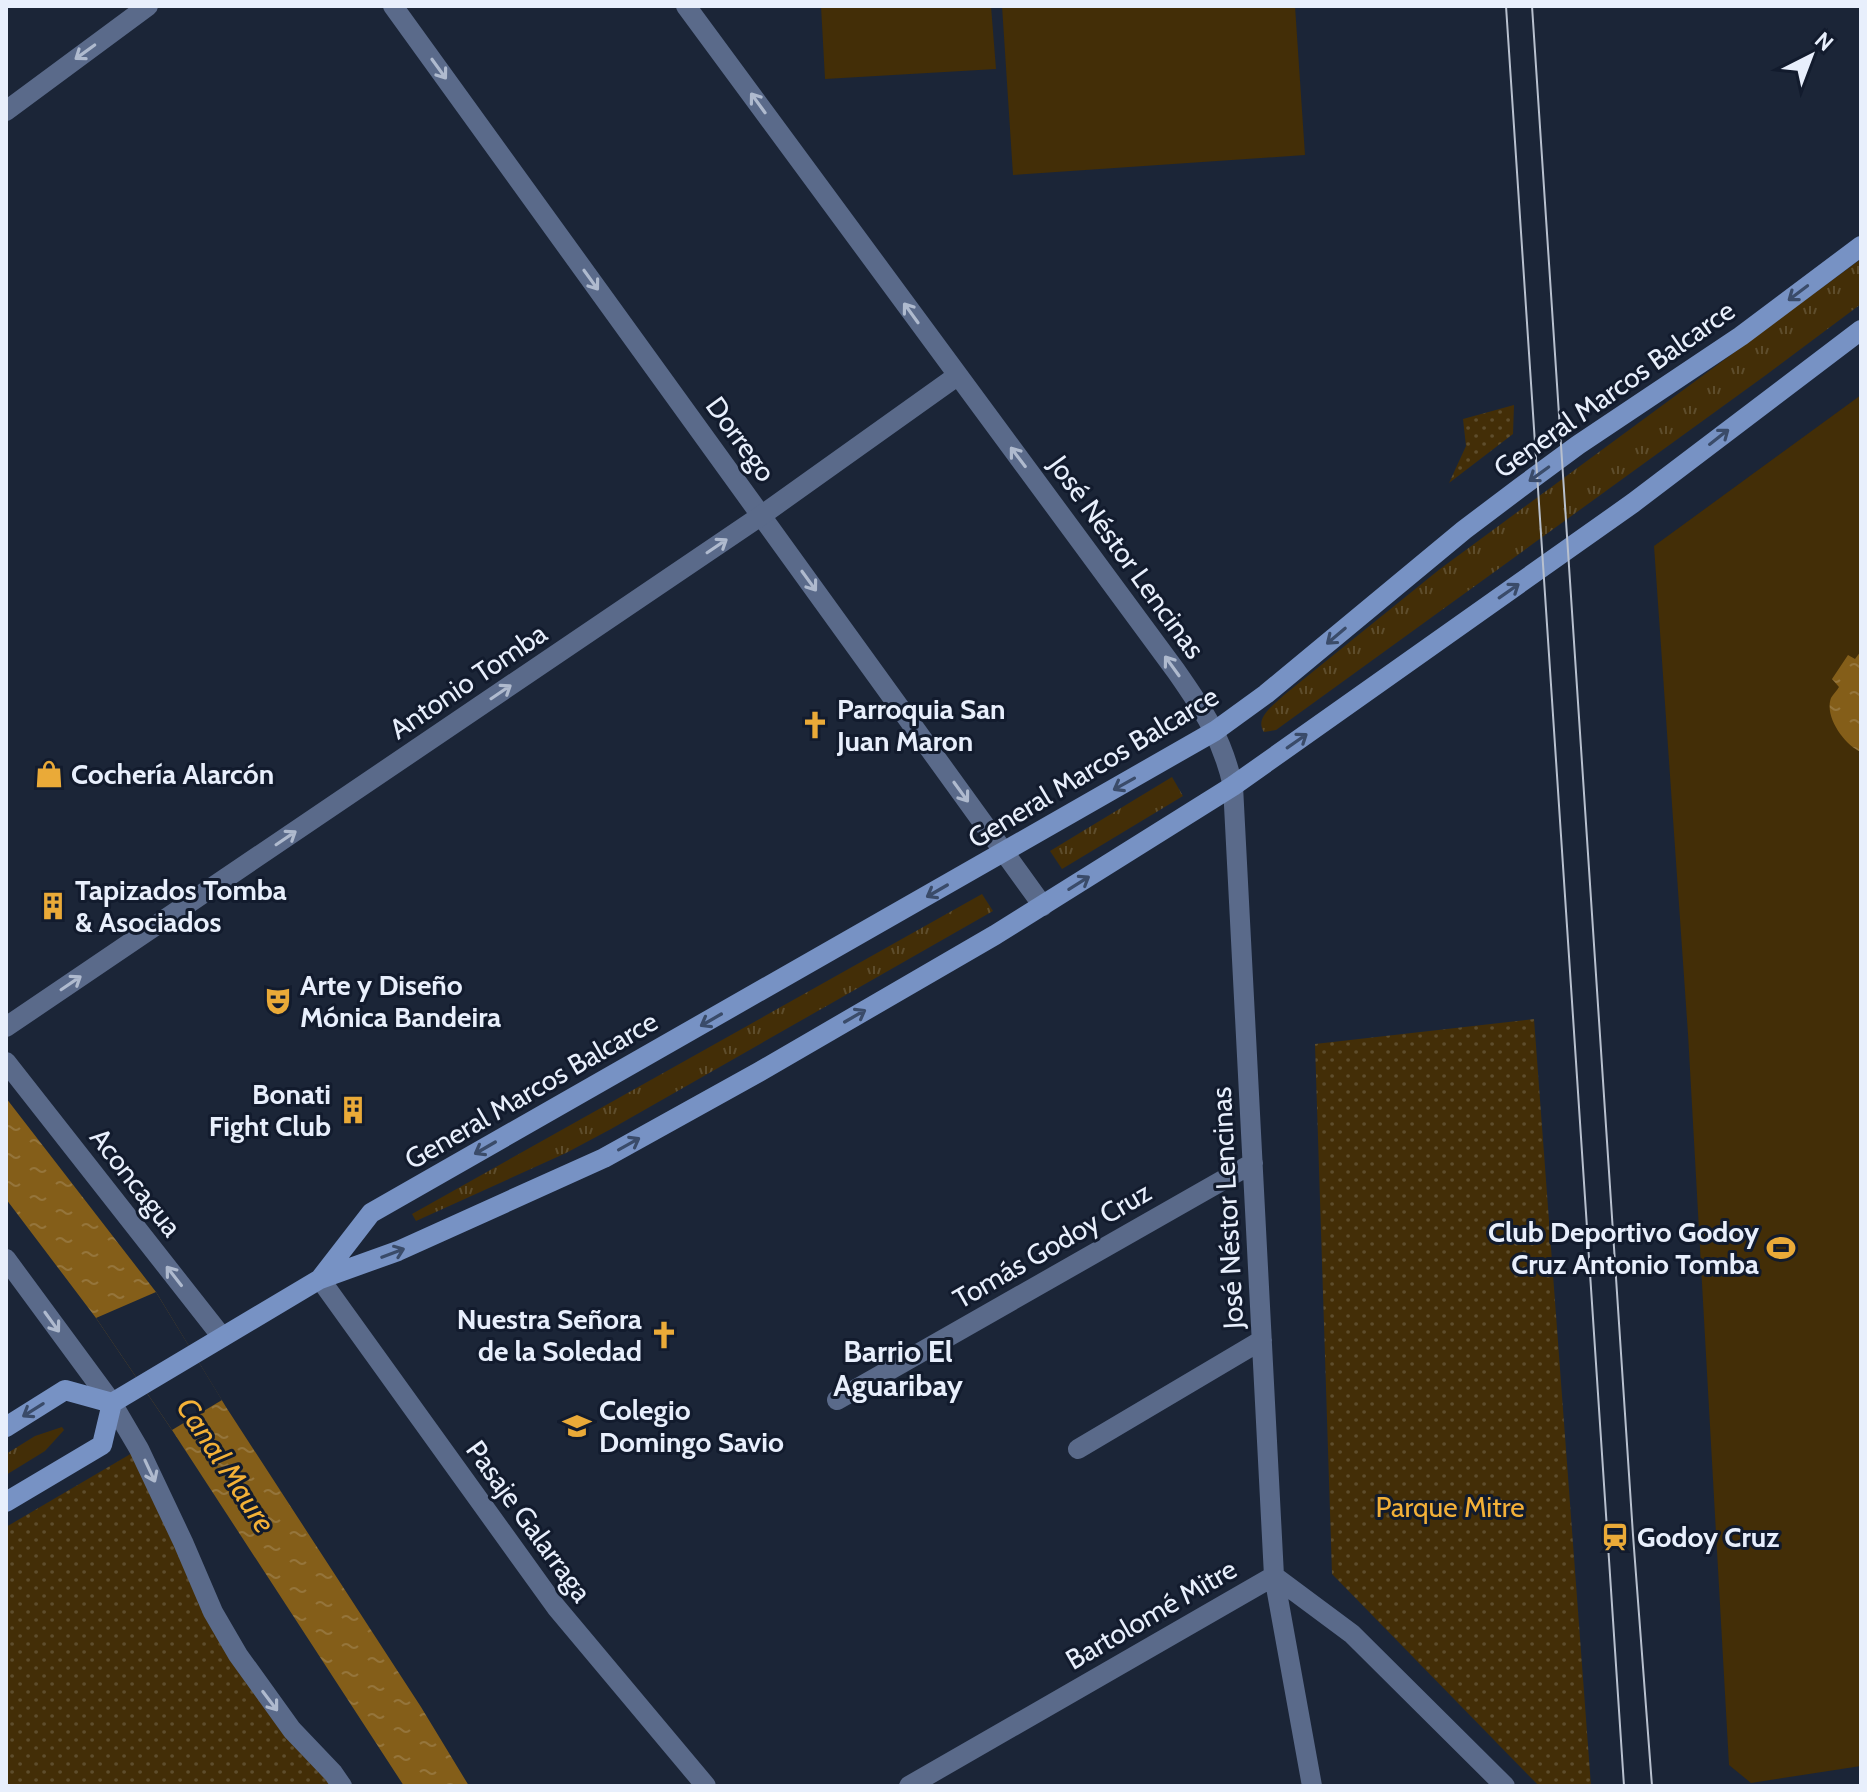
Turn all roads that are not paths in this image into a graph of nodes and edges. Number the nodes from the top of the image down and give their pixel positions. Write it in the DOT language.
graph roads {
  1 [pos="148,6"];
  2 [pos="393,6"];
  3 [pos="686,6"];
  4 [pos="6,111"];
  5 [pos="1861,246"];
  6 [pos="1861,330"];
  7 [pos="957,376"];
  8 [pos="762,515"];
  9 [pos="1215,731"];
  10 [pos="1233,786"];
  11 [pos="1005,852"];
  12 [pos="1043,906"];
  13 [pos="6,1027"];
  14 [pos="6,1062"];
  15 [pos="1253,1163"];
  16 [pos="6,1259"];
  17 [pos="320,1279"];
  18 [pos="222,1337"];
  19 [pos="1262,1340"];
  20 [pos="837,1400"];
  21 [pos="112,1403"];
  22 [pos="6,1427"];
  23 [pos="1078,1449"];
  24 [pos="6,1502"];
  25 [pos="1274,1576"];
  26 [pos="342,1786"];
  27 [pos="706,1786"];
  28 [pos="909,1786"];
  29 [pos="1312,1786"];
  30 [pos="1505,1786"];
  1 -- 4 [label="street, one-way"];
  2 -- 8 [label="street, Dorrego, one-way"];
  7 -- 3 [label="street, José Néstor Lencinas, one-way"];
  5 -- 9 [label="main road, General Marcos Balcarce, one-way"];
  10 -- 6 [label="main road, General Marcos Balcarce, one-way"];
  7 -- 8 [label="street, Antonio Tomba"];
  9 -- 7 [label="street, José Néstor Lencinas, one-way"];
  8 -- 11 [label="street, Dorrego, one-way"];
  13 -- 8 [label="street, Antonio Tomba, one-way"];
  9 -- 10 [label="street, José Néstor Lencinas"];
  9 -- 11 [label="main road, General Marcos Balcarce, one-way"];
  12 -- 10 [label="main road, General Marcos Balcarce, one-way"];
  10 -- 15 [label="street, José Néstor Lencinas"];
  11 -- 12 [label="street, Dorrego"];
  11 -- 17 [label="main road, General Marcos Balcarce, one-way"];
  17 -- 12 [label="main road, General Marcos Balcarce, one-way"];
  18 -- 14 [label="street, Aconcagua, one-way"];
  15 -- 19 [label="street, José Néstor Lencinas"];
  15 -- 20 [label="street, Tomás Godoy Cruz"];
  16 -- 21 [label="street, one-way"];
  17 -- 18 [label="main road, General Marcos Balcarce"];
  17 -- 27 [label="street, Pasaje Galarraga"];
  18 -- 21 [label="main road, General Marcos Balcarce"];
  19 -- 23 [label="street"];
  19 -- 25 [label="street, José Néstor Lencinas"];
  21 -- 22 [label="main road, one-way"];
  21 -- 24 [label="main road"];
  21 -- 26 [label="street, one-way"];
  25 -- 28 [label="street, Bartolomé Mitre"];
  25 -- 29 [label="street, José Néstor Lencinas"];
  25 -- 30 [label="street, Bartolomé Mitre"];
}
